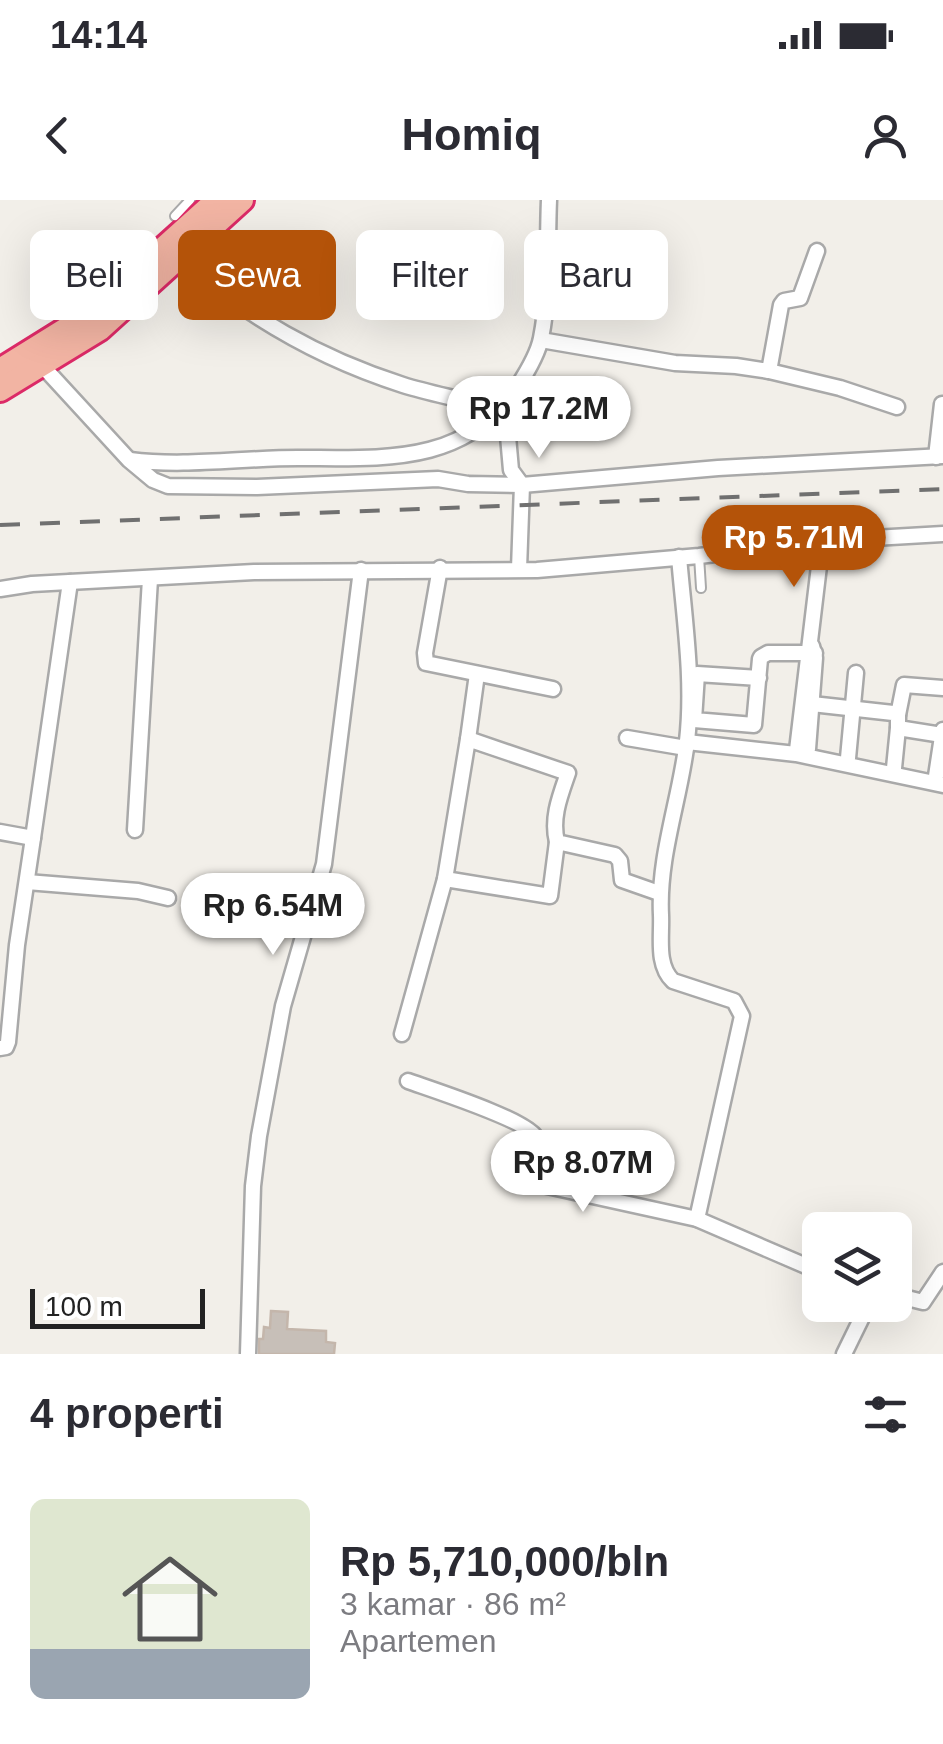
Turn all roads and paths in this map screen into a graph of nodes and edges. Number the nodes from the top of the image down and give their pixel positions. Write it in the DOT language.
graph roads {
  1 [pos="242,200"];
  2 [pos="550,200"];
  3 [pos="204,202"];
  4 [pos="174,216"];
  5 [pos="211,230"];
  6 [pos="817,251"];
  7 [pos="178,262"];
  8 [pos="259,320"];
  9 [pos="541,340"];
  10 [pos="36,358"];
  11 [pos="0,370"];
  12 [pos="769,371"];
  13 [pos="0,389"];
  14 [pos="942,404"];
  15 [pos="897,407"];
  16 [pos="500,411"];
  17 [pos="939,456"];
  18 [pos="129,460"];
  19 [pos="522,485"];
  20 [pos="943,534"];
  21 [pos="822,542"];
  22 [pos="699,556"];
  23 [pos="679,557"];
  24 [pos="440,568"];
  25 [pos="519,569"];
  26 [pos="361,570"];
  27 [pos="150,579"];
  28 [pos="70,582"];
  29 [pos="701,588"];
  30 [pos="0,589"];
  31 [pos="811,650"];
  32 [pos="856,673"];
  33 [pos="477,674"];
  34 [pos="759,678"];
  35 [pos="943,688"];
  36 [pos="553,689"];
  37 [pos="852,708"];
  38 [pos="898,722"];
  39 [pos="754,725"];
  40 [pos="943,732"];
  41 [pos="627,738"];
  42 [pos="468,739"];
  43 [pos="753,742"];
  44 [pos="686,745"];
  45 [pos="848,758"];
  46 [pos="894,768"];
  47 [pos="940,780"];
  48 [pos="135,830"];
  49 [pos="0,832"];
  50 [pos="33,838"];
  51 [pos="557,842"];
  52 [pos="444,879"];
  53 [pos="27,882"];
  54 [pos="659,893"];
  55 [pos="168,898"];
  56 [pos="402,1034"];
  57 [pos="0,1048"];
  58 [pos="408,1081"];
  59 [pos="697,1219"];
  60 [pos="802,1264"];
  61 [pos="943,1272"];
  62 [pos="912,1299"];
  63 [pos="860,1322"];
  64 [pos="248,1354"];
  65 [pos="844,1354"];
  1 -- 5 [label="highway"];
  2 -- 9 [label="street"];
  3 -- 4 [label="lane"];
  3 -- 10 [label="highway"];
  6 -- 12 [label="street"];
  7 -- 10 [label="highway"];
  8 -- 16 [label="street"];
  9 -- 12 [label="street"];
  9 -- 16 [label="street"];
  10 -- 11 [label="highway"];
  10 -- 13 [label="highway"];
  10 -- 18 [label="street"];
  12 -- 15 [label="street"];
  14 -- 17 [label="street"];
  16 -- 18 [label="street"];
  16 -- 19 [label="street"];
  17 -- 19 [label="street"];
  18 -- 19 [label="street"];
  19 -- 25 [label="street"];
  20 -- 21 [label="street"];
  21 -- 22 [label="street"];
  21 -- 31 [label="street"];
  22 -- 23 [label="street"];
  22 -- 29 [label="lane"];
  23 -- 25 [label="street"];
  23 -- 44 [label="street"];
  24 -- 25 [label="street"];
  24 -- 26 [label="street"];
  24 -- 33 [label="street"];
  26 -- 27 [label="street"];
  26 -- 64 [label="street"];
  27 -- 28 [label="street"];
  27 -- 48 [label="street"];
  28 -- 30 [label="street"];
  28 -- 50 [label="street"];
  31 -- 34 [label="street"];
  31 -- 37 [label="street"];
  32 -- 37 [label="street"];
  33 -- 36 [label="street"];
  33 -- 42 [label="street"];
  34 -- 39 [label="street"];
  34 -- 39 [label="street"];
  35 -- 38 [label="street"];
  37 -- 38 [label="street"];
  37 -- 45 [label="street"];
  38 -- 40 [label="street"];
  38 -- 46 [label="street"];
  39 -- 43 [label="street"];
  40 -- 47 [label="street"];
  41 -- 44 [label="street"];
  42 -- 51 [label="street"];
  42 -- 52 [label="street"];
  44 -- 47 [label="street"];
  44 -- 54 [label="street"];
  49 -- 50 [label="street"];
  50 -- 53 [label="street"];
  51 -- 52 [label="street"];
  51 -- 54 [label="street"];
  52 -- 56 [label="street"];
  53 -- 55 [label="street"];
  53 -- 57 [label="street"];
  54 -- 59 [label="street"];
  58 -- 59 [label="street"];
  59 -- 60 [label="street"];
  61 -- 62 [label="street"];
  63 -- 65 [label="street"];
}
